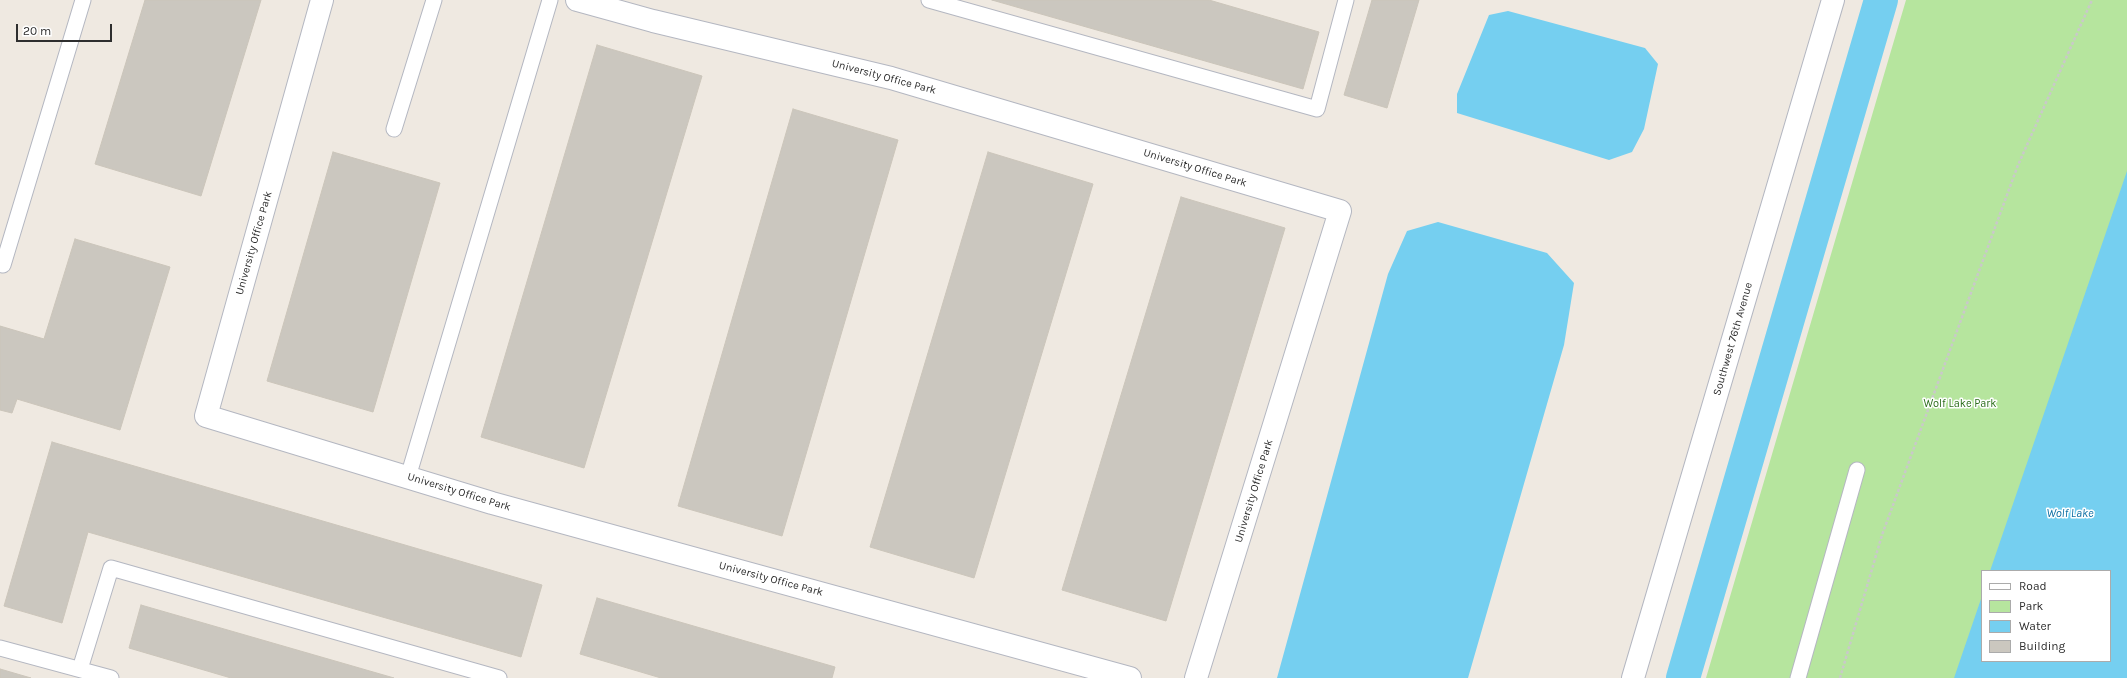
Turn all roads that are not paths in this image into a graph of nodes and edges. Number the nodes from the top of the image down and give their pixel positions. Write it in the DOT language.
graph roads {
  1 [pos="83,0"];
  2 [pos="322,0"];
  3 [pos="434,0"];
  4 [pos="550,0"];
  5 [pos="577,0"];
  6 [pos="929,0"];
  7 [pos="1346,0"];
  8 [pos="1833,0"];
  9 [pos="394,129"];
  10 [pos="3,265"];
  11 [pos="1857,470"];
  12 [pos="408,477"];
  13 [pos="0,648"];
  14 [pos="80,669"];
  15 [pos="111,678"];
  16 [pos="499,678"];
  17 [pos="1130,678"];
  18 [pos="1196,678"];
  19 [pos="1632,678"];
  20 [pos="1798,678"];
  1 -- 10 [label="lane"];
  2 -- 12 [label="street, University Office Park"];
  3 -- 9 [label="lane"];
  4 -- 12 [label="lane"];
  5 -- 18 [label="street, University Office Park"];
  6 -- 7 [label="lane"];
  8 -- 19 [label="street, Southwest 76th Avenue"];
  11 -- 20 [label="lane"];
  12 -- 17 [label="street, University Office Park"];
  13 -- 14 [label="lane"];
  14 -- 15 [label="lane"];
  14 -- 16 [label="lane"];
}
